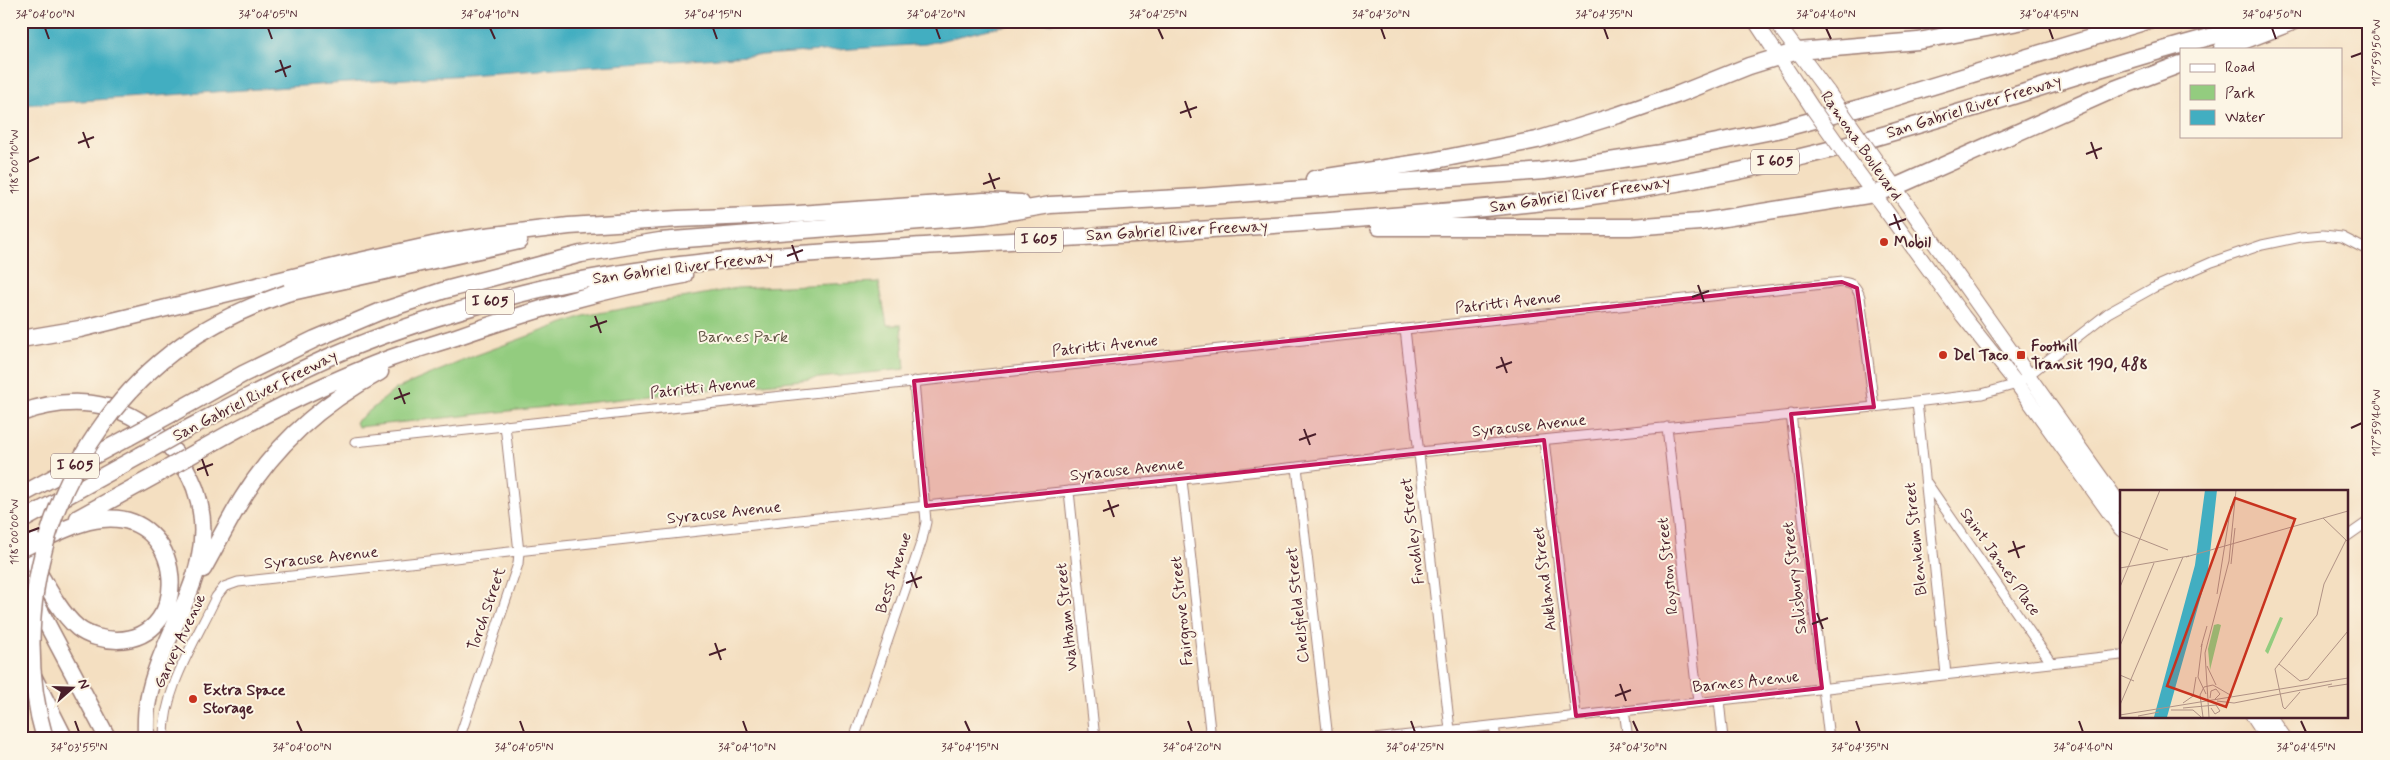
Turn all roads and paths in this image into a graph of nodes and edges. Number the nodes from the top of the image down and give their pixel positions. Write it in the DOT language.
graph roads {
  1 [pos="1755,21"];
  2 [pos="1775,21"];
  3 [pos="2024,21"];
  4 [pos="2147,21"];
  5 [pos="2273,21"];
  6 [pos="2294,21"];
  7 [pos="2225,48"];
  8 [pos="1798,51"];
  9 [pos="1776,56"];
  10 [pos="2180,64"];
  11 [pos="1895,187"];
  12 [pos="1874,194"];
  13 [pos="1198,197"];
  14 [pos="1050,205"];
  15 [pos="607,225"];
  16 [pos="1261,227"];
  17 [pos="2369,251"];
  18 [pos="817,253"];
  19 [pos="1405,329"];
  20 [pos="21,339"];
  21 [pos="440,342"];
  22 [pos="2028,375"];
  23 [pos="914,381"];
  24 [pos="2017,384"];
  25 [pos="1917,402"];
  26 [pos="1874,407"];
  27 [pos="21,414"];
  28 [pos="1791,414"];
  29 [pos="505,425"];
  30 [pos="1667,427"];
  31 [pos="1544,440"];
  32 [pos="355,442"];
  33 [pos="1419,452"];
  34 [pos="1297,468"];
  35 [pos="1182,480"];
  36 [pos="1925,481"];
  37 [pos="1069,491"];
  38 [pos="21,495"];
  39 [pos="2120,505"];
  40 [pos="926,506"];
  41 [pos="21,521"];
  42 [pos="2369,521"];
  43 [pos="2120,529"];
  44 [pos="2348,536"];
  45 [pos="26,544"];
  46 [pos="518,552"];
  47 [pos="21,575"];
  48 [pos="224,587"];
  49 [pos="188,596"];
  50 [pos="21,652"];
  51 [pos="2120,654"];
  52 [pos="2050,661"];
  53 [pos="1946,674"];
  54 [pos="1822,688"];
  55 [pos="1719,700"];
  56 [pos="1698,702"];
  57 [pos="1624,710"];
  58 [pos="1576,716"];
  59 [pos="2254,718"];
  60 [pos="2270,718"];
  61 [pos="1494,726"];
  62 [pos="1450,730"];
  63 [pos="45,739"];
  64 [pos="65,739"];
  65 [pos="108,739"];
  66 [pos="146,739"];
  67 [pos="164,739"];
  68 [pos="459,739"];
  69 [pos="854,739"];
  70 [pos="1095,739"];
  71 [pos="1211,739"];
  72 [pos="1328,739"];
  73 [pos="1374,739"];
  74 [pos="1496,739"];
  75 [pos="1628,739"];
  76 [pos="1723,739"];
  77 [pos="1828,739"];
  78 [pos="2268,739"];
  79 [pos="2285,739"];
  1 -- 9 [label="main road, Ramona Boulevard"];
  2 -- 8 [label="main road, Ramona Boulevard"];
  3 -- 8 [label="highway"];
  4 -- 13 [label="highway, San Gabriel River Freeway / I 605"];
  5 -- 16 [label="highway, San Gabriel River Freeway / I 605"];
  6 -- 7 [label="highway"];
  8 -- 9 [label="highway"];
  8 -- 11 [label="main road, Ramona Boulevard, bridge"];
  9 -- 12 [label="main road, Ramona Boulevard, bridge"];
  9 -- 13 [label="highway"];
  10 -- 11 [label="highway"];
  11 -- 12 [label="highway"];
  11 -- 22 [label="main road, Ramona Boulevard"];
  12 -- 16 [label="highway"];
  12 -- 24 [label="main road, Ramona Boulevard"];
  13 -- 14 [label="highway, San Gabriel River Freeway / I 605"];
  14 -- 15 [label="highway"];
  14 -- 38 [label="highway, San Gabriel River Freeway / I 605, bridge"];
  15 -- 20 [label="highway"];
  15 -- 63 [label="highway, bridge"];
  16 -- 18 [label="highway, San Gabriel River Freeway / I 605"];
  17 -- 22 [label="street, Syracuse Avenue"];
  18 -- 21 [label="highway"];
  18 -- 41 [label="highway, San Gabriel River Freeway / I 605, bridge"];
  19 -- 23 [label="street, Patritti Avenue"];
  19 -- 26 [label="street, Patritti Avenue"];
  19 -- 33 [label="street, Finchley Street"];
  21 -- 45 [label="highway, bridge"];
  21 -- 49 [label="highway"];
  22 -- 24 [label="street, Syracuse Avenue"];
  22 -- 39 [label="main road, Ramona Boulevard"];
  23 -- 29 [label="street, Patritti Avenue"];
  23 -- 40 [label="street, Bess Avenue"];
  24 -- 25 [label="street, Syracuse Avenue"];
  24 -- 43 [label="main road, Ramona Boulevard"];
  25 -- 26 [label="street, Syracuse Avenue"];
  25 -- 36 [label="street, Blenheim Street"];
  26 -- 28 [label="street, Syracuse Avenue"];
  27 -- 49 [label="highway"];
  28 -- 30 [label="street, Syracuse Avenue"];
  28 -- 54 [label="street, Salisbury Street"];
  29 -- 32 [label="street, Patritti Avenue"];
  29 -- 46 [label="street, Torch Street"];
  30 -- 31 [label="street, Syracuse Avenue"];
  30 -- 56 [label="street, Royston Street"];
  31 -- 33 [label="street, Syracuse Avenue"];
  31 -- 58 [label="street, Aukland Street"];
  33 -- 34 [label="street, Syracuse Avenue"];
  33 -- 62 [label="street, Finchley Street"];
  34 -- 35 [label="street, Syracuse Avenue"];
  34 -- 72 [label="street, Chelsfield Street"];
  35 -- 37 [label="street, Syracuse Avenue"];
  35 -- 71 [label="street, Fairgrove Street"];
  36 -- 52 [label="street, Saint James Place"];
  36 -- 53 [label="street, Blenheim Street"];
  37 -- 40 [label="street, Syracuse Avenue"];
  37 -- 70 [label="street, Waltham Street"];
  40 -- 46 [label="street, Syracuse Avenue"];
  40 -- 69 [label="street, Bess Avenue"];
  42 -- 44 [label="street"];
  45 -- 45 [label="highway"];
  46 -- 48 [label="street, Syracuse Avenue"];
  46 -- 68 [label="street, Torch Street"];
  47 -- 65 [label="highway"];
  48 -- 67 [label="street, Garvey Avenue"];
  49 -- 66 [label="highway"];
  50 -- 64 [label="highway"];
  51 -- 52 [label="street, Barnes Avenue"];
  52 -- 53 [label="street, Barnes Avenue"];
  53 -- 54 [label="street, Barnes Avenue"];
  54 -- 55 [label="street, Barnes Avenue"];
  54 -- 77 [label="street, Salisbury Street"];
  55 -- 56 [label="street, Barnes Avenue"];
  55 -- 76 [label="street"];
  56 -- 57 [label="street, Barnes Avenue"];
  57 -- 58 [label="street, Barnes Avenue"];
  57 -- 75 [label="street"];
  58 -- 61 [label="street, Barnes Avenue"];
  59 -- 78 [label="main road"];
  60 -- 79 [label="main road"];
  61 -- 62 [label="street, Barnes Avenue"];
  61 -- 74 [label="street"];
  62 -- 73 [label="street, Barnes Avenue"];
}
